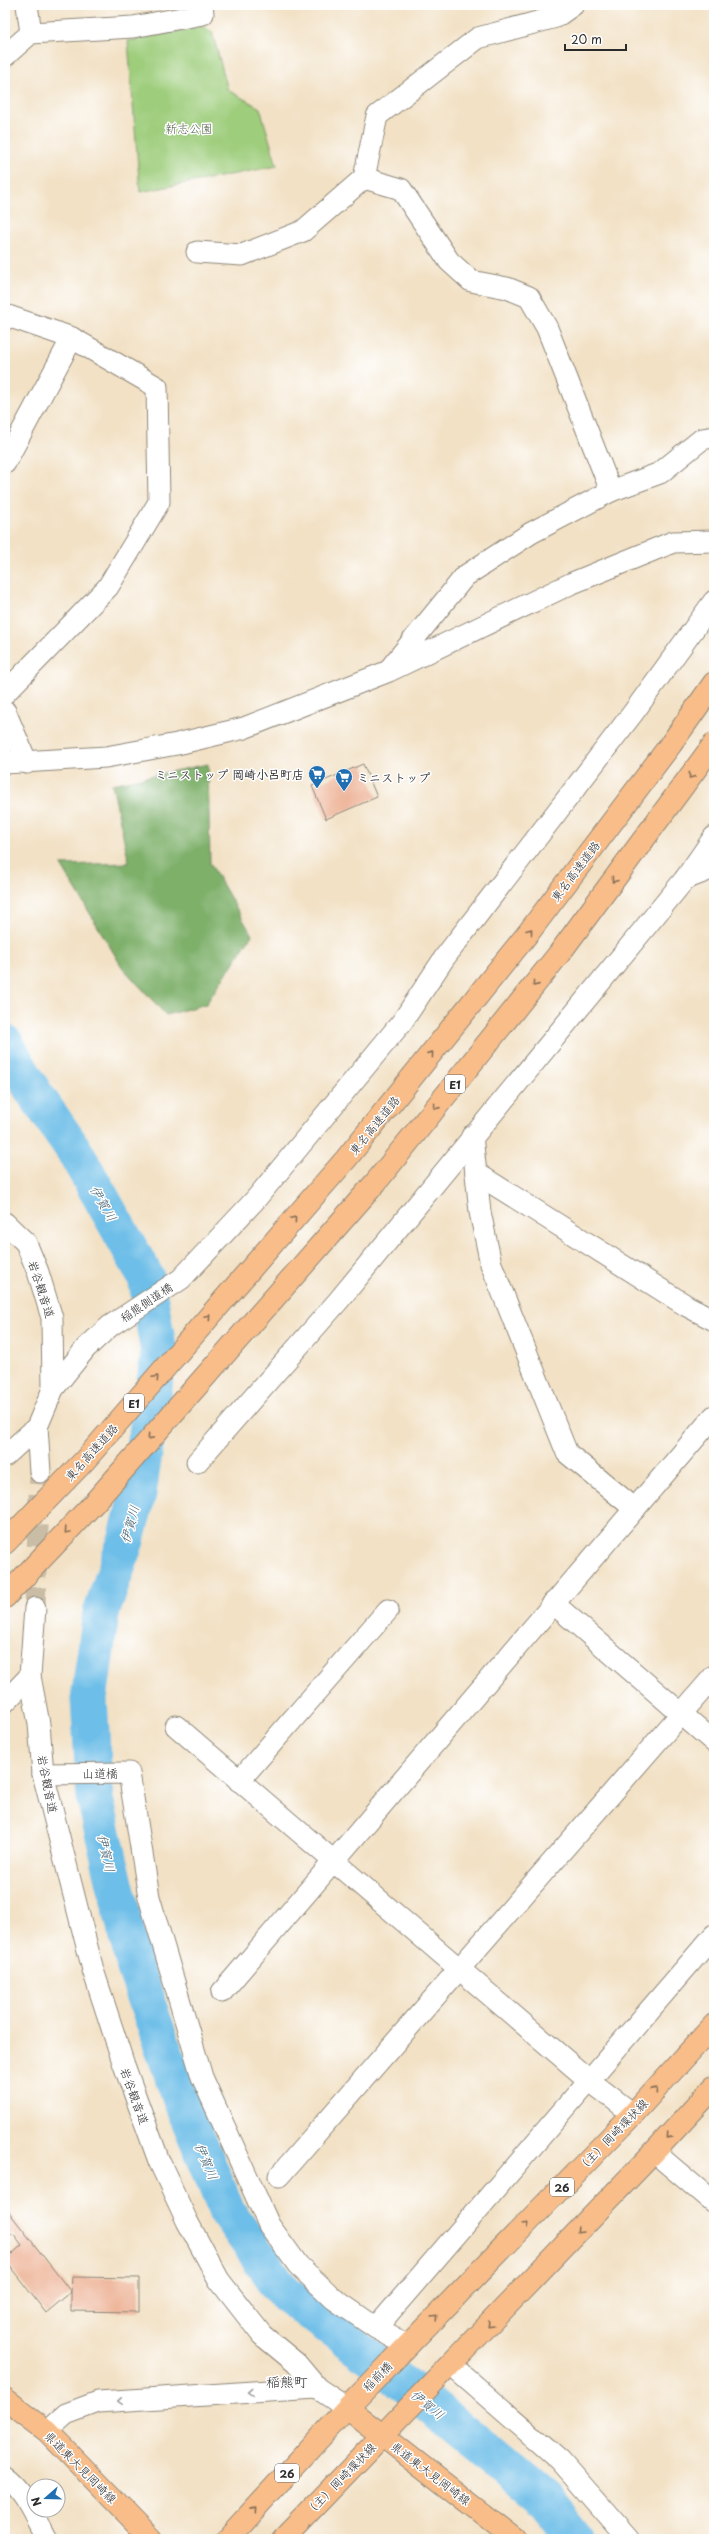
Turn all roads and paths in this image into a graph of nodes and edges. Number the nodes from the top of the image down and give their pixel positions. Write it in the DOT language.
graph roads {
  1 [pos="27,5"];
  2 [pos="202,5"];
  3 [pos="574,5"];
  4 [pos="31,33"];
  5 [pos="5,56"];
  6 [pos="364,178"];
  7 [pos="197,252"];
  8 [pos="5,315"];
  9 [pos="72,338"];
  10 [pos="714,437"];
  11 [pos="5,463"];
  12 [pos="611,491"];
  13 [pos="714,541"];
  14 [pos="714,601"];
  15 [pos="389,671"];
  16 [pos="714,683"];
  17 [pos="5,693"];
  18 [pos="5,711"];
  19 [pos="714,744"];
  20 [pos="5,763"];
  21 [pos="27,763"];
  22 [pos="714,837"];
  23 [pos="714,868"];
  24 [pos="685,879"];
  25 [pos="472,1136"];
  26 [pos="476,1173"];
  27 [pos="5,1223"];
  28 [pos="714,1320"];
  29 [pos="53,1389"];
  30 [pos="714,1416"];
  31 [pos="37,1427"];
  32 [pos="5,1456"];
  33 [pos="196,1462"];
  34 [pos="40,1472"];
  35 [pos="635,1509"];
  36 [pos="5,1543"];
  37 [pos="5,1597"];
  38 [pos="553,1603"];
  39 [pos="35,1608"];
  40 [pos="388,1610"];
  41 [pos="30,1676"];
  42 [pos="714,1676"];
  43 [pos="5,1702"];
  44 [pos="682,1714"];
  45 [pos="176,1726"];
  46 [pos="714,1742"];
  47 [pos="43,1774"];
  48 [pos="239,1781"];
  49 [pos="334,1861"];
  50 [pos="714,1934"];
  51 [pos="460,1969"];
  52 [pos="222,1992"];
  53 [pos="714,2025"];
  54 [pos="590,2081"];
  55 [pos="714,2087"];
  56 [pos="633,2114"];
  57 [pos="654,2152"];
  58 [pos="279,2176"];
  59 [pos="711,2194"];
  60 [pos="376,2328"];
  61 [pos="407,2345"];
  62 [pos="451,2365"];
  63 [pos="317,2388"];
  64 [pos="6,2402"];
  65 [pos="347,2408"];
  66 [pos="46,2431"];
  67 [pos="382,2435"];
  68 [pos="5,2477"];
  69 [pos="47,2539"];
  70 [pos="152,2539"];
  71 [pos="227,2539"];
  72 [pos="283,2539"];
  73 [pos="515,2539"];
  74 [pos="628,2539"];
  1 -- 4 [label="street"];
  2 -- 4 [label="street"];
  3 -- 6 [label="street"];
  4 -- 5 [label="street"];
  6 -- 7 [label="street"];
  6 -- 12 [label="street"];
  8 -- 9 [label="street"];
  9 -- 11 [label="street"];
  9 -- 17 [label="street"];
  10 -- 12 [label="street"];
  12 -- 15 [label="street"];
  13 -- 15 [label="street"];
  14 -- 29 [label="street, 稲熊側道橋"];
  15 -- 21 [label="street"];
  36 -- 16 [label="main road, 東名高速道路 / E1, one-way"];
  18 -- 21 [label="street"];
  19 -- 37 [label="main road, E1, one-way"];
  20 -- 21 [label="street"];
  22 -- 24 [label="street"];
  23 -- 24 [label="street"];
  24 -- 25 [label="street"];
  25 -- 26 [label="street"];
  25 -- 33 [label="street"];
  26 -- 28 [label="street"];
  26 -- 35 [label="street"];
  27 -- 29 [label="street, 岩谷観音道"];
  29 -- 31 [label="street"];
  30 -- 35 [label="street"];
  31 -- 32 [label="street"];
  31 -- 34 [label="street"];
  35 -- 38 [label="street"];
  38 -- 44 [label="street"];
  38 -- 49 [label="street"];
  39 -- 41 [label="street, 岩谷観音道"];
  40 -- 48 [label="street"];
  41 -- 43 [label="street"];
  41 -- 47 [label="street, 岩谷観音道"];
  42 -- 44 [label="street"];
  44 -- 46 [label="street"];
  44 -- 51 [label="street"];
  45 -- 48 [label="street"];
  47 -- 60 [label="street, 山道橋"];
  47 -- 63 [label="street, 岩谷観音道"];
  48 -- 49 [label="street"];
  49 -- 51 [label="street"];
  49 -- 52 [label="street"];
  50 -- 54 [label="street"];
  51 -- 54 [label="street"];
  51 -- 58 [label="street"];
  56 -- 53 [label="main road, （主）岡崎環状線 / 26, one-way"];
  54 -- 56 [label="street"];
  54 -- 60 [label="street"];
  55 -- 57 [label="main road, one-way"];
  61 -- 56 [label="main road, （主）岡崎環状線 / 26, one-way"];
  57 -- 59 [label="street"];
  57 -- 62 [label="main road, one-way"];
  60 -- 61 [label="street"];
  61 -- 65 [label="main road, 稲前橋 / 26"];
  62 -- 67 [label="main road"];
  62 -- 74 [label="street"];
  63 -- 65 [label="street, 岩谷観音道"];
  63 -- 66 [label="street, one-way"];
  64 -- 66 [label="main road, 県道東大見岡崎線"];
  65 -- 67 [label="main road, 県道東大見岡崎線"];
  71 -- 65 [label="main road, 26, one-way"];
  66 -- 70 [label="main road, 県道東大見岡崎線"];
  67 -- 72 [label="main road, （主）岡崎環状線"];
  67 -- 73 [label="main road, 県道東大見岡崎線"];
  68 -- 69 [label="street"];
}
